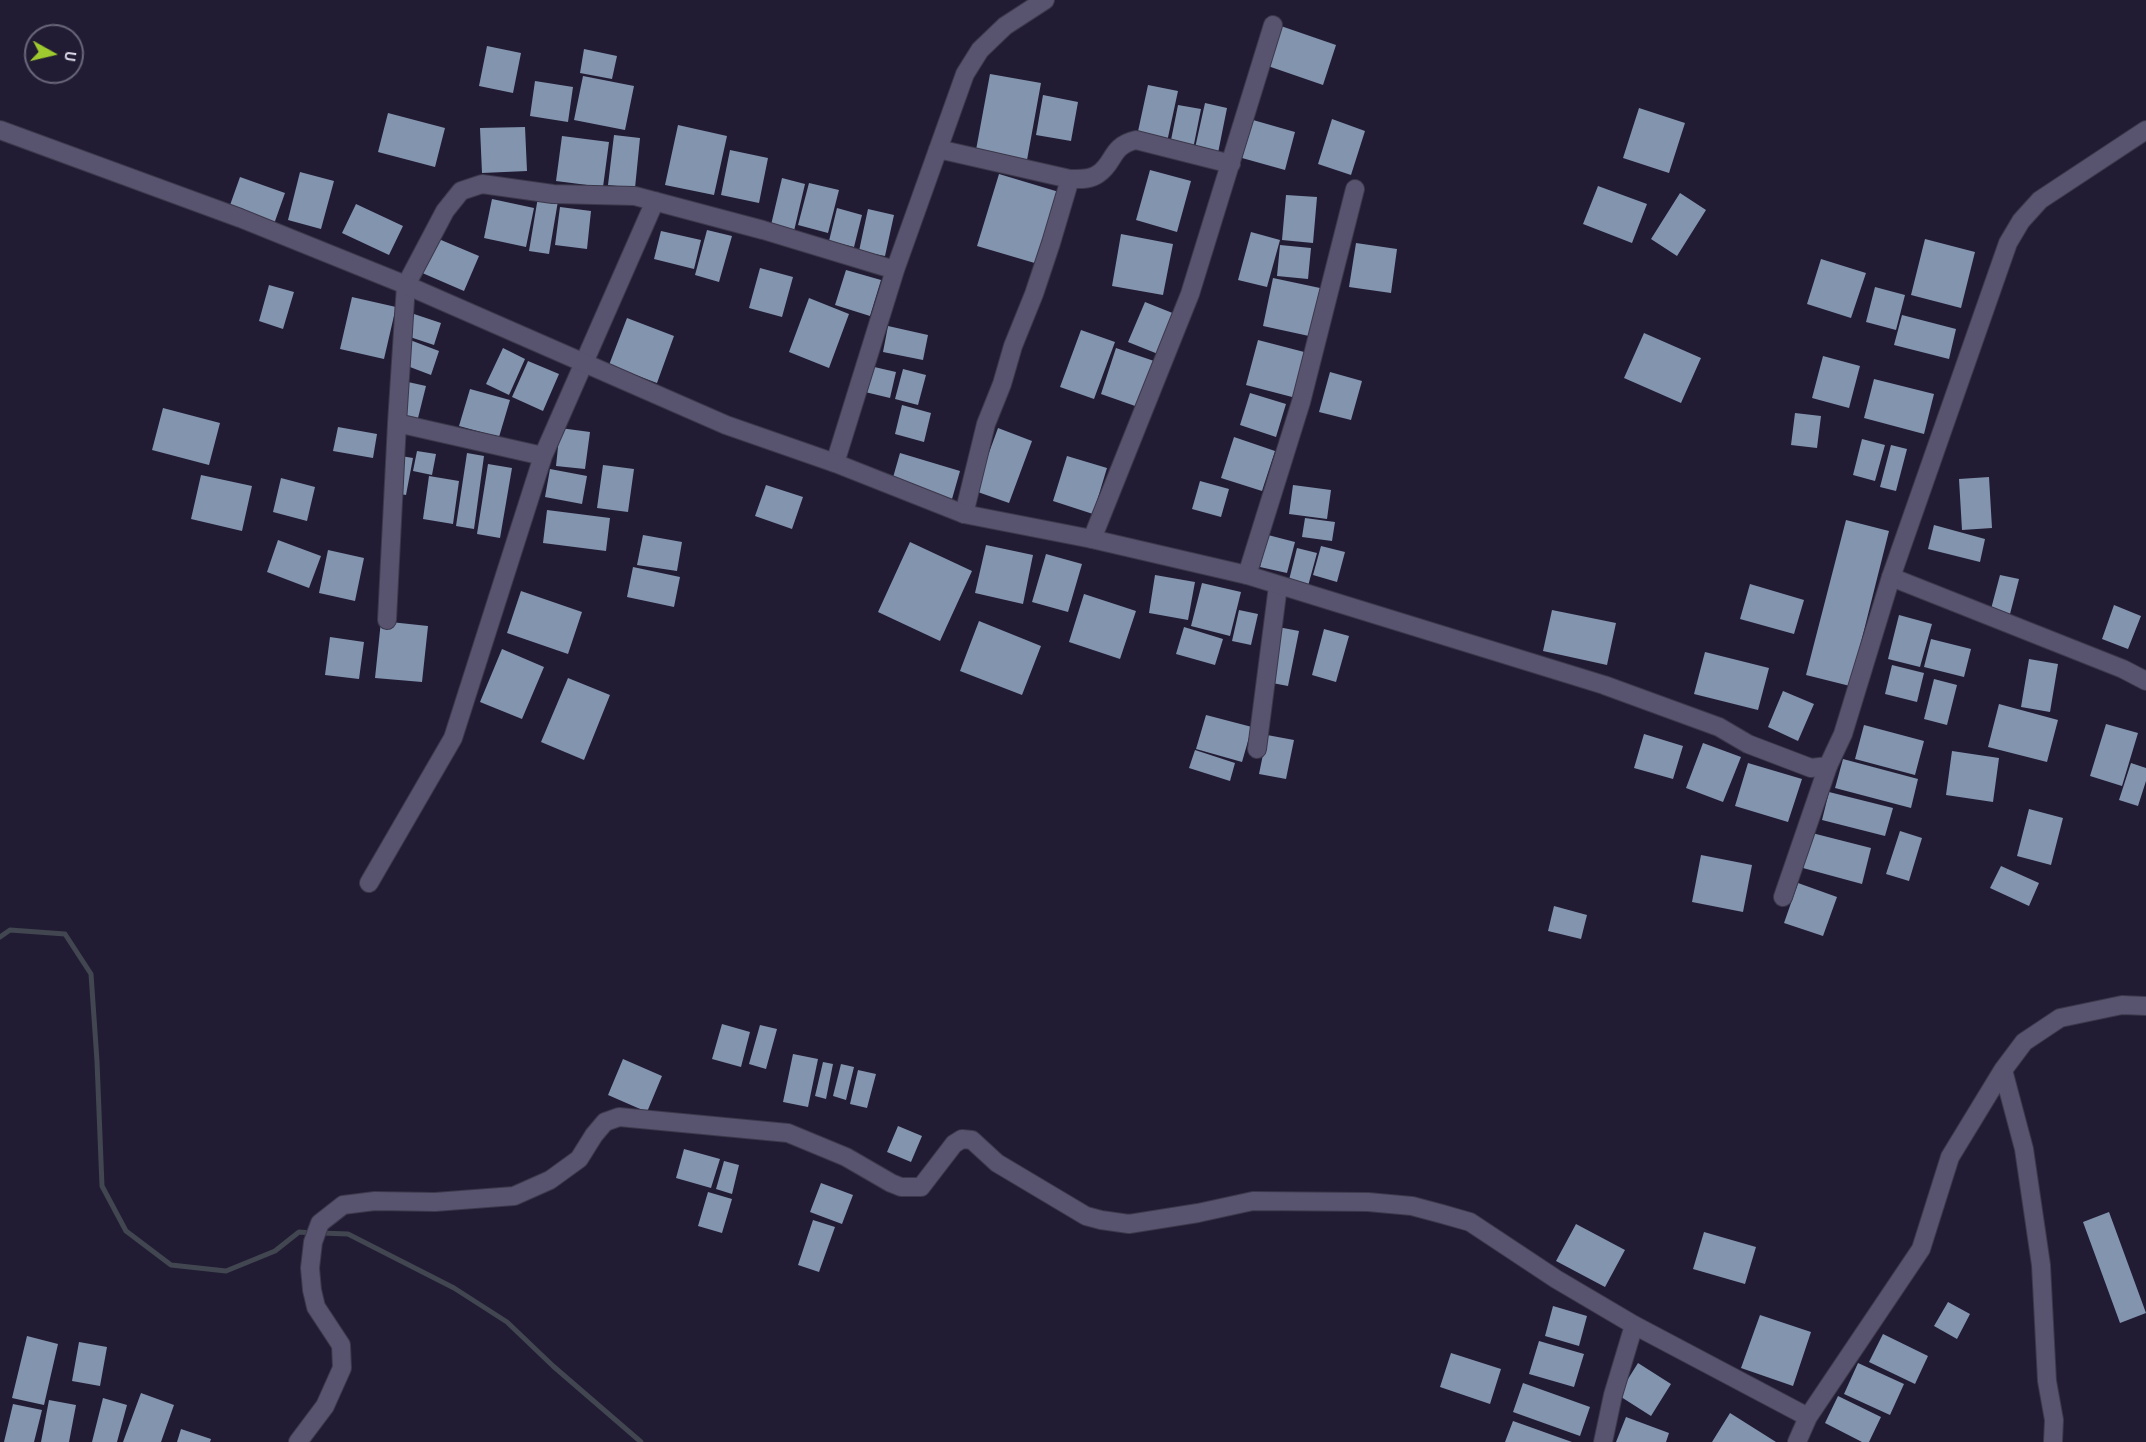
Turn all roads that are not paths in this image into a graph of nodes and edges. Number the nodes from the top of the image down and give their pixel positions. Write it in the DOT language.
graph roads {
  1 [pos="1045,0"];
  2 [pos="1273,25"];
  3 [pos="0,130"];
  4 [pos="2146,130"];
  5 [pos="938,149"];
  6 [pos="1231,164"];
  7 [pos="1070,179"];
  8 [pos="1355,189"];
  9 [pos="656,201"];
  10 [pos="895,270"];
  11 [pos="406,285"];
  12 [pos="583,362"];
  13 [pos="397,423"];
  14 [pos="543,456"];
  15 [pos="835,463"];
  16 [pos="964,514"];
  17 [pos="1092,538"];
  18 [pos="1247,575"];
  19 [pos="1891,577"];
  20 [pos="1278,586"];
  21 [pos="387,620"];
  22 [pos="2146,681"];
  23 [pos="1257,749"];
  24 [pos="1828,766"];
  25 [pos="369,883"];
  26 [pos="1783,897"];
  27 [pos="2146,1006"];
  28 [pos="2004,1070"];
  29 [pos="1634,1325"];
  30 [pos="1808,1418"];
  31 [pos="298,1442"];
  32 [pos="1603,1442"];
  33 [pos="1797,1442"];
  34 [pos="2053,1442"];
  1 -- 5 [label="street"];
  2 -- 6 [label="street"];
  3 -- 11 [label="street"];
  4 -- 19 [label="street"];
  5 -- 7 [label="street"];
  5 -- 10 [label="street"];
  6 -- 7 [label="street"];
  6 -- 17 [label="street"];
  7 -- 16 [label="street"];
  8 -- 18 [label="street"];
  9 -- 10 [label="street"];
  9 -- 11 [label="street"];
  9 -- 12 [label="street"];
  10 -- 15 [label="street"];
  11 -- 12 [label="street"];
  11 -- 13 [label="street"];
  12 -- 14 [label="street"];
  12 -- 15 [label="street"];
  13 -- 14 [label="street"];
  13 -- 21 [label="street"];
  14 -- 25 [label="street"];
  15 -- 16 [label="street"];
  16 -- 17 [label="street"];
  17 -- 18 [label="street"];
  18 -- 20 [label="street"];
  19 -- 22 [label="street"];
  19 -- 24 [label="street"];
  20 -- 23 [label="street"];
  20 -- 24 [label="street"];
  24 -- 26 [label="street"];
  27 -- 28 [label="street"];
  28 -- 30 [label="street"];
  28 -- 34 [label="street"];
  29 -- 30 [label="street"];
  29 -- 31 [label="street"];
  29 -- 32 [label="street"];
  30 -- 33 [label="street"];
}
